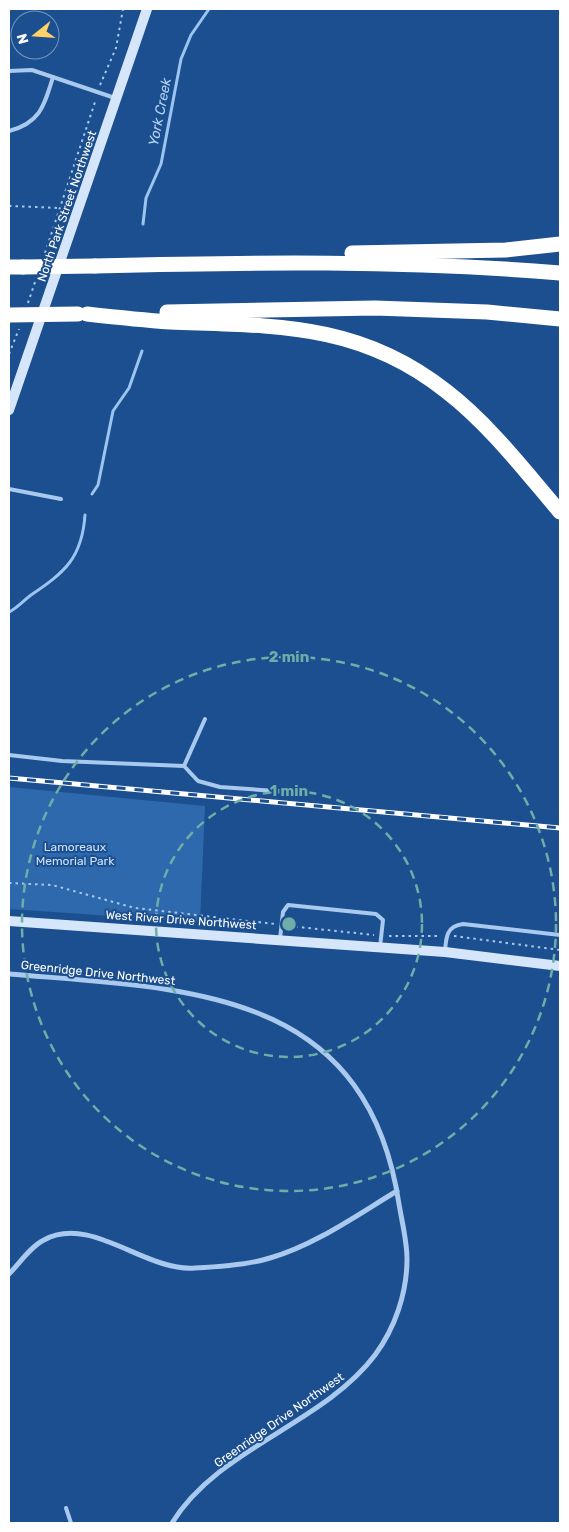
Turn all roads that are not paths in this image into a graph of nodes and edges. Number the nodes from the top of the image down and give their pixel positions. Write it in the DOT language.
graph roads {
  1 [pos="147,9"];
  2 [pos="9,70"];
  3 [pos="53,77"];
  4 [pos="117,99"];
  5 [pos="9,131"];
  6 [pos="560,244"];
  7 [pos="285,262"];
  8 [pos="16,267"];
  9 [pos="560,274"];
  10 [pos="82,314"];
  11 [pos="9,315"];
  12 [pos="560,319"];
  13 [pos="9,410"];
  14 [pos="9,489"];
  15 [pos="61,499"];
  16 [pos="560,512"];
  17 [pos="205,719"];
  18 [pos="9,755"];
  19 [pos="184,766"];
  20 [pos="304,793"];
  21 [pos="9,921"];
  22 [pos="560,935"];
  23 [pos="280,940"];
  24 [pos="380,947"];
  25 [pos="445,952"];
  26 [pos="560,966"];
  27 [pos="9,974"];
  28 [pos="397,1191"];
  29 [pos="9,1274"];
  30 [pos="66,1508"];
  31 [pos="71,1523"];
  32 [pos="172,1523"];
  1 -- 4 [label="main road, North Park Street Northwest"];
  2 -- 3 [label="lane"];
  3 -- 4 [label="lane"];
  3 -- 5 [label="lane"];
  4 -- 13 [label="main road, North Park Street Northwest"];
  6 -- 7 [label="highway"];
  7 -- 8 [label="highway, bridge"];
  7 -- 9 [label="highway"];
  10 -- 11 [label="highway, bridge"];
  10 -- 12 [label="highway"];
  10 -- 16 [label="highway"];
  14 -- 15 [label="lane"];
  17 -- 19 [label="lane"];
  18 -- 19 [label="lane"];
  19 -- 20 [label="lane"];
  21 -- 23 [label="main road, West River Drive Northwest"];
  22 -- 25 [label="lane"];
  23 -- 24 [label="main road, West River Drive Northwest"];
  23 -- 24 [label="lane"];
  24 -- 25 [label="main road, West River Drive Northwest"];
  25 -- 26 [label="main road, West River Drive Northwest"];
  27 -- 28 [label="street, Greenridge Drive Northwest"];
  28 -- 29 [label="street"];
  28 -- 32 [label="street, Greenridge Drive Northwest"];
  30 -- 31 [label="lane"];
}
